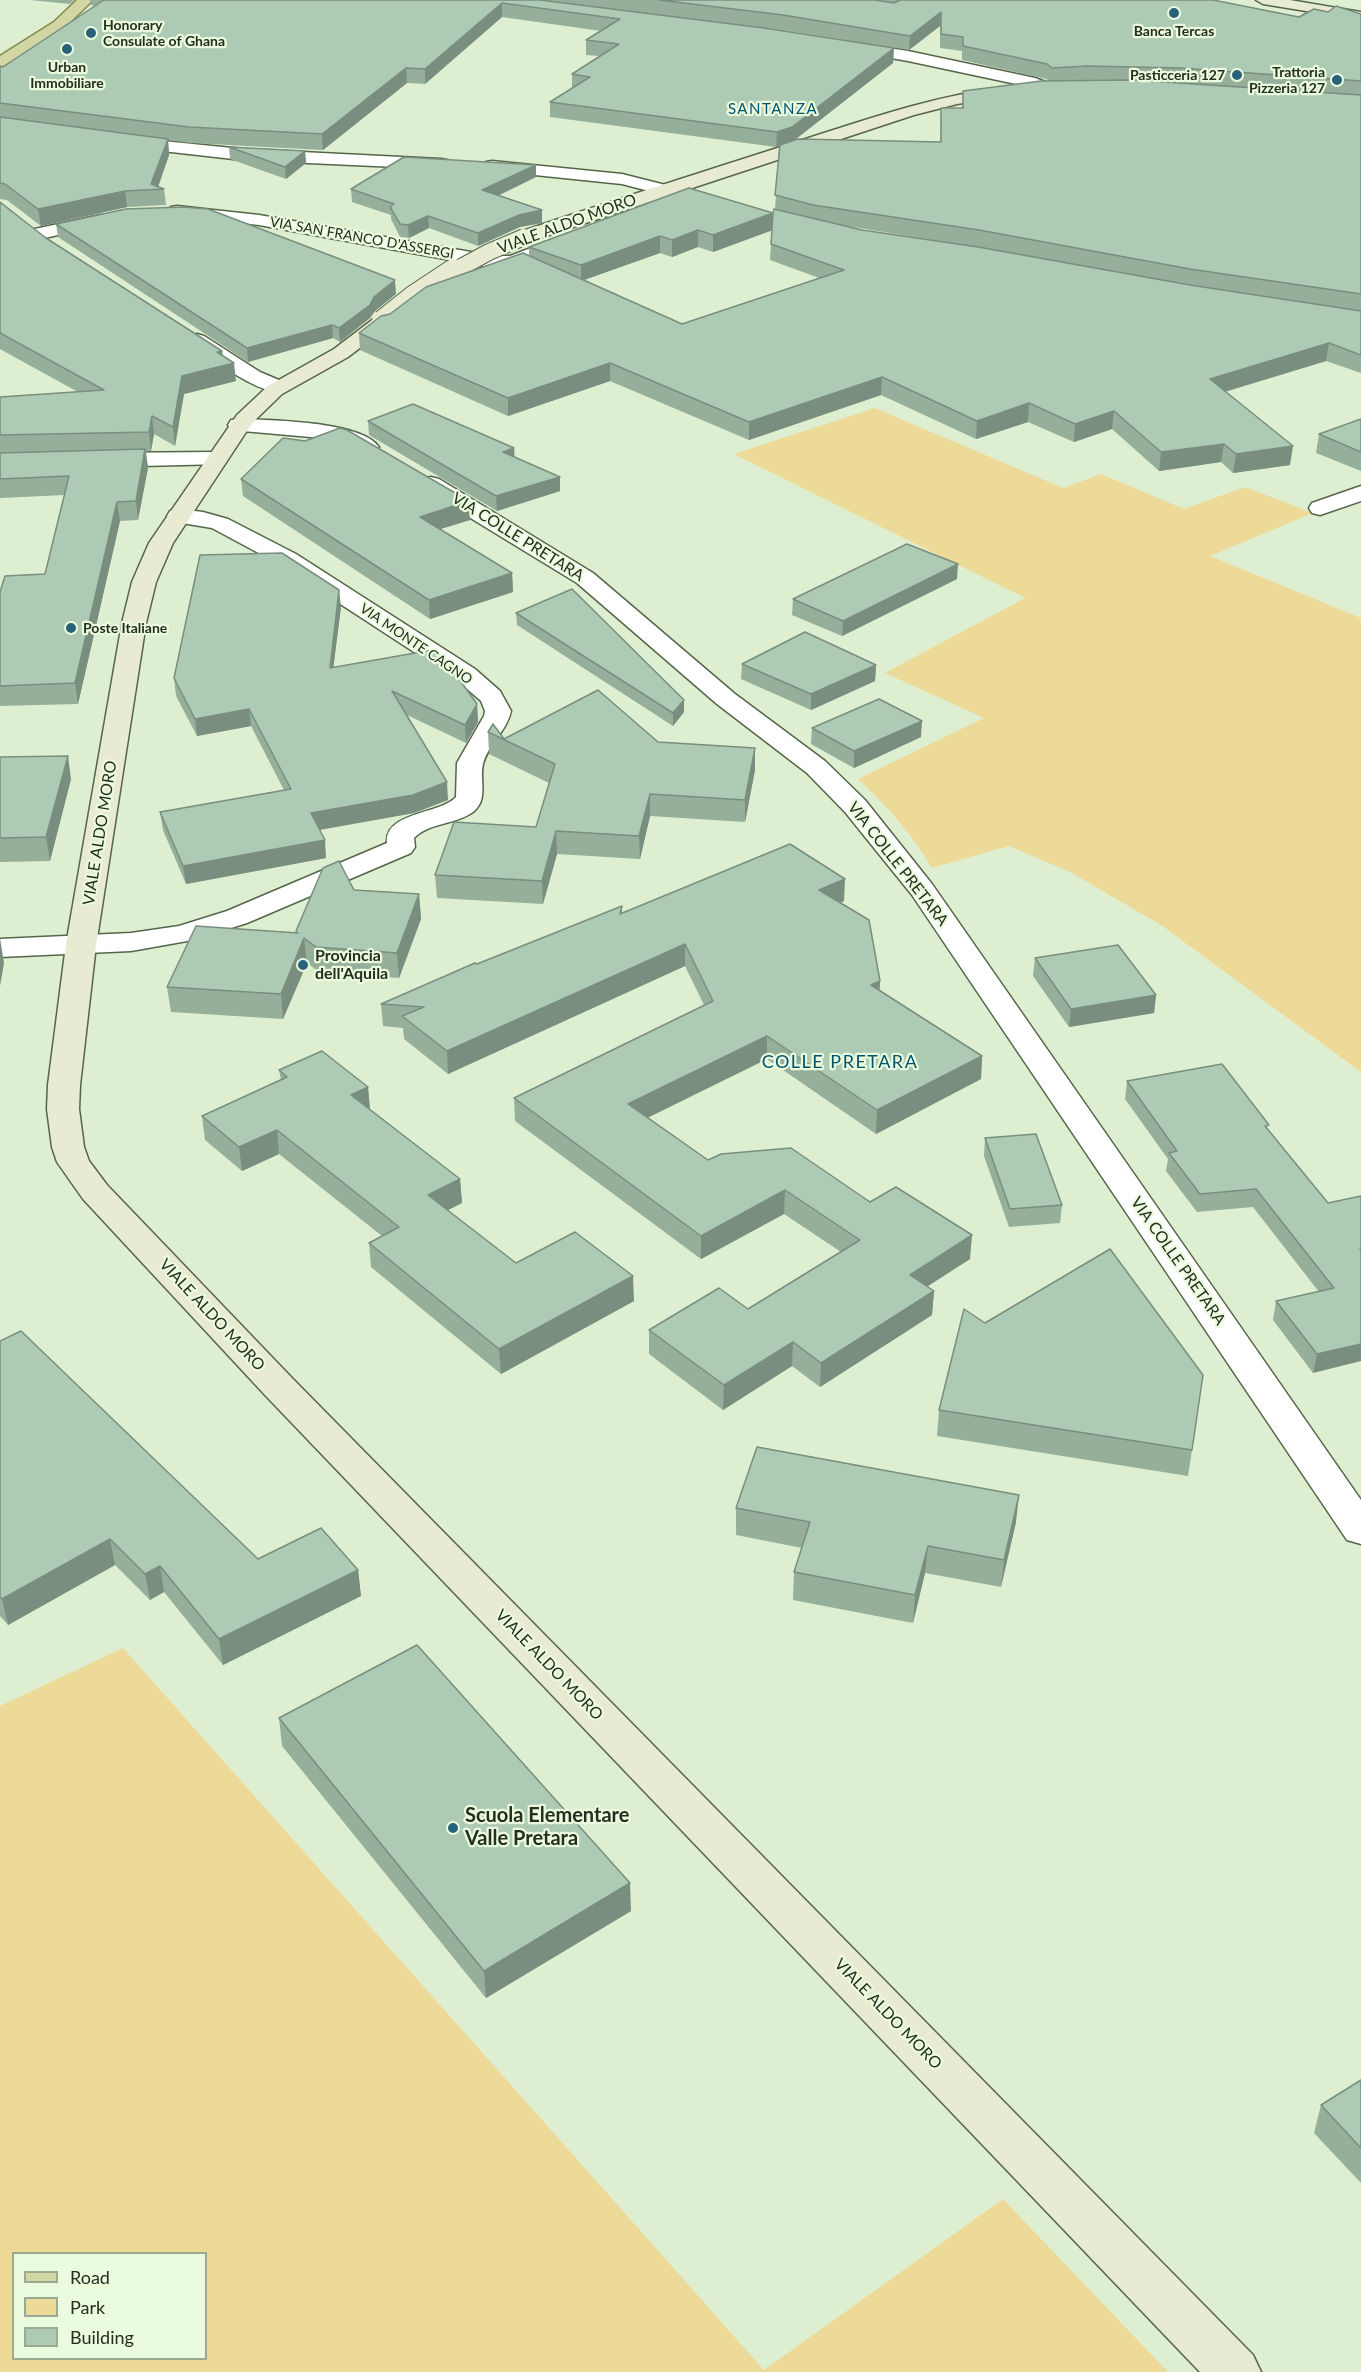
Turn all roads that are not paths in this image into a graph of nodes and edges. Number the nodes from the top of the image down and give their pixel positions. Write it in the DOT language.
graph roads {
  1 [pos="86,0"];
  2 [pos="1263,0"];
  3 [pos="790,16"];
  4 [pos="1361,16"];
  5 [pos="748,34"];
  6 [pos="831,45"];
  7 [pos="0,63"];
  8 [pos="106,140"];
  9 [pos="732,168"];
  10 [pos="713,174"];
  11 [pos="614,178"];
  12 [pos="664,189"];
  13 [pos="643,197"];
  14 [pos="162,211"];
  15 [pos="119,215"];
  16 [pos="20,222"];
  17 [pos="36,234"];
  18 [pos="57,249"];
  19 [pos="185,332"];
  20 [pos="279,387"];
  21 [pos="239,425"];
  22 [pos="216,459"];
  23 [pos="81,460"];
  24 [pos="1361,493"];
  25 [pos="1320,508"];
  26 [pos="178,516"];
  27 [pos="81,945"];
  28 [pos="0,948"];
  29 [pos="1361,1530"];
  30 [pos="1235,2372"];
  1 -- 7 [label="main road"];
  2 -- 4 [label="street"];
  3 -- 5 [label="street"];
  6 -- 9 [label="street, VIALE ALDO MORO"];
  8 -- 11 [label="street"];
  9 -- 10 [label="street, VIALE ALDO MORO"];
  9 -- 12 [label="street"];
  10 -- 11 [label="street"];
  10 -- 12 [label="street, VIALE ALDO MORO"];
  11 -- 12 [label="street"];
  12 -- 13 [label="street, VIALE ALDO MORO"];
  13 -- 14 [label="street, VIA SAN FRANCO D'ASSERGI"];
  13 -- 20 [label="street, VIALE ALDO MORO, bridge"];
  15 -- 17 [label="street"];
  16 -- 17 [label="street"];
  17 -- 18 [label="street"];
  19 -- 20 [label="street"];
  20 -- 21 [label="street, VIALE ALDO MORO"];
  21 -- 22 [label="street, VIALE ALDO MORO"];
  21 -- 29 [label="street, VIA COLLE PRETARA"];
  22 -- 23 [label="street"];
  22 -- 26 [label="street, VIALE ALDO MORO"];
  24 -- 25 [label="street"];
  26 -- 27 [label="street, VIALE ALDO MORO"];
  26 -- 27 [label="street, VIA MONTE CAGNO"];
  27 -- 28 [label="street, VIA MONTE CAGNO"];
  27 -- 30 [label="street, VIALE ALDO MORO"];
}
